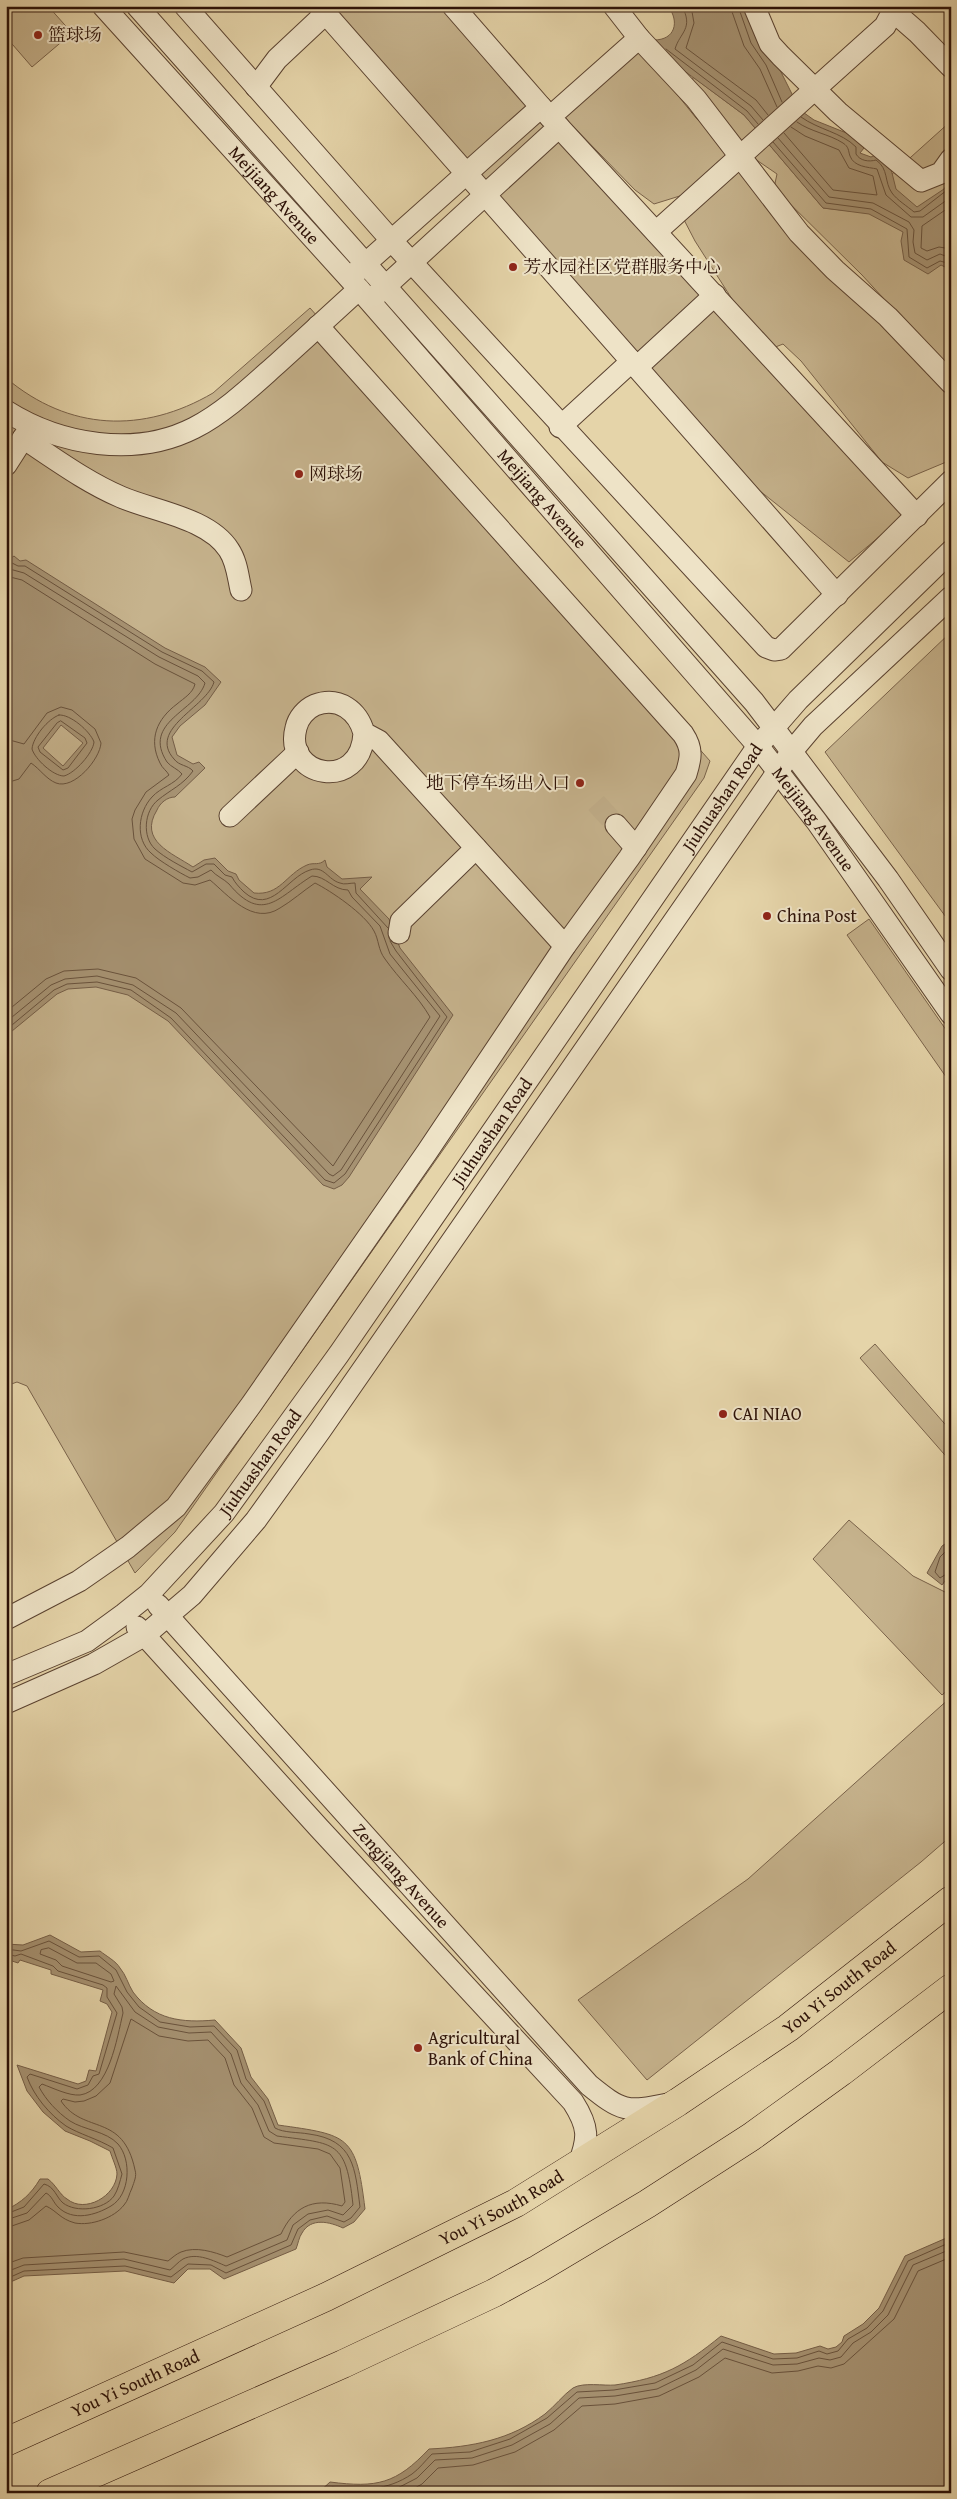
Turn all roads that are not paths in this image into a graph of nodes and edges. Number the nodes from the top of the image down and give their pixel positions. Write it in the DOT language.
graph roads {
  1 [pos="103,6"];
  2 [pos="137,6"];
  3 [pos="185,6"];
  4 [pos="453,6"];
  5 [pos="614,6"];
  6 [pos="754,6"];
  7 [pos="893,9"];
  8 [pos="322,10"];
  9 [pos="640,38"];
  10 [pos="951,67"];
  11 [pos="256,87"];
  12 [pos="808,95"];
  13 [pos="550,117"];
  14 [pos="740,156"];
  15 [pos="951,159"];
  16 [pos="466,173"];
  17 [pos="485,195"];
  18 [pos="656,232"];
  19 [pos="391,240"];
  20 [pos="411,263"];
  21 [pos="365,264"];
  22 [pos="366,289"];
  23 [pos="715,294"];
  24 [pos="318,326"];
  25 [pos="634,364"];
  26 [pos="951,383"];
  27 [pos="6,411"];
  28 [pos="560,427"];
  29 [pos="27,432"];
  30 [pos="6,465"];
  31 [pos="951,482"];
  32 [pos="917,516"];
  33 [pos="951,551"];
  34 [pos="241,590"];
  35 [pos="837,595"];
  36 [pos="951,597"];
  37 [pos="774,728"];
  38 [pos="364,733"];
  39 [pos="758,746"];
  40 [pos="792,751"];
  41 [pos="298,752"];
  42 [pos="778,771"];
  43 [pos="230,816"];
  44 [pos="616,825"];
  45 [pos="476,848"];
  46 [pos="636,848"];
  47 [pos="399,933"];
  48 [pos="565,946"];
  49 [pos="951,970"];
  50 [pos="951,1014"];
  51 [pos="149,1594"];
  52 [pos="124,1614"];
  53 [pos="168,1616"];
  54 [pos="6,1619"];
  55 [pos="145,1636"];
  56 [pos="6,1675"];
  57 [pos="6,1702"];
  58 [pos="951,1900"];
  59 [pos="951,1988"];
  60 [pos="678,2102"];
  61 [pos="578,2166"];
  62 [pos="6,2442"];
  63 [pos="50,2493"];
  1 -- 22 [label="street, Meijiang Avenue"];
  2 -- 21 [label="street, Meijiang Avenue"];
  3 -- 11 [label="street"];
  4 -- 13 [label="street"];
  5 -- 9 [label="street"];
  6 -- 12 [label="street"];
  7 -- 10 [label="street"];
  7 -- 12 [label="street"];
  8 -- 11 [label="street"];
  8 -- 16 [label="street"];
  9 -- 13 [label="street"];
  9 -- 14 [label="street"];
  11 -- 19 [label="street"];
  12 -- 14 [label="street"];
  12 -- 15 [label="street"];
  13 -- 16 [label="street"];
  13 -- 17 [label="street"];
  13 -- 18 [label="street"];
  14 -- 18 [label="street"];
  14 -- 26 [label="street"];
  16 -- 17 [label="street"];
  16 -- 19 [label="street"];
  17 -- 20 [label="street"];
  17 -- 25 [label="street"];
  18 -- 23 [label="street"];
  19 -- 20 [label="street"];
  19 -- 21 [label="street"];
  20 -- 22 [label="street"];
  20 -- 28 [label="street"];
  21 -- 22 [label="street, Meijiang Avenue"];
  21 -- 22 [label="street"];
  22 -- 24 [label="street"];
  22 -- 37 [label="street, Meijiang Avenue"];
  22 -- 39 [label="street, Meijiang Avenue"];
  23 -- 25 [label="street"];
  23 -- 32 [label="street"];
  24 -- 29 [label="street"];
  24 -- 46 [label="street"];
  25 -- 28 [label="street"];
  25 -- 35 [label="street"];
  27 -- 29 [label="street"];
  28 -- 35 [label="street"];
  29 -- 30 [label="street"];
  29 -- 34 [label="street"];
  31 -- 32 [label="street"];
  32 -- 35 [label="street"];
  33 -- 37 [label="street, Jiuhuashan Road"];
  36 -- 40 [label="street, Jiuhuashan Road"];
  37 -- 39 [label="street, Jiuhuashan Road"];
  37 -- 40 [label="street, Meijiang Avenue"];
  38 -- 41 [label="street"];
  38 -- 41 [label="street"];
  38 -- 45 [label="street"];
  39 -- 42 [label="street, Meijiang Avenue"];
  39 -- 51 [label="street, Jiuhuashan Road"];
  40 -- 42 [label="street, Jiuhuashan Road"];
  40 -- 49 [label="street, Meijiang Avenue"];
  41 -- 43 [label="street"];
  42 -- 50 [label="street, Meijiang Avenue"];
  42 -- 53 [label="street, Jiuhuashan Road"];
  44 -- 46 [label="street"];
  45 -- 47 [label="street"];
  45 -- 48 [label="street"];
  46 -- 48 [label="street"];
  48 -- 54 [label="street"];
  51 -- 52 [label="street, Jiuhuashan Road"];
  51 -- 53 [label="street, Zengjiang Avenue"];
  52 -- 55 [label="street, Zengjiang Avenue"];
  52 -- 56 [label="street, Jiuhuashan Road"];
  53 -- 55 [label="street, Jiuhuashan Road"];
  53 -- 60 [label="street, Zengjiang Avenue"];
  55 -- 57 [label="street, Jiuhuashan Road"];
  55 -- 61 [label="street, Zengjiang Avenue"];
  58 -- 60 [label="main road, You Yi South Road"];
  59 -- 63 [label="main road"];
  60 -- 61 [label="main road, You Yi South Road"];
  61 -- 62 [label="main road, You Yi South Road"];
}
